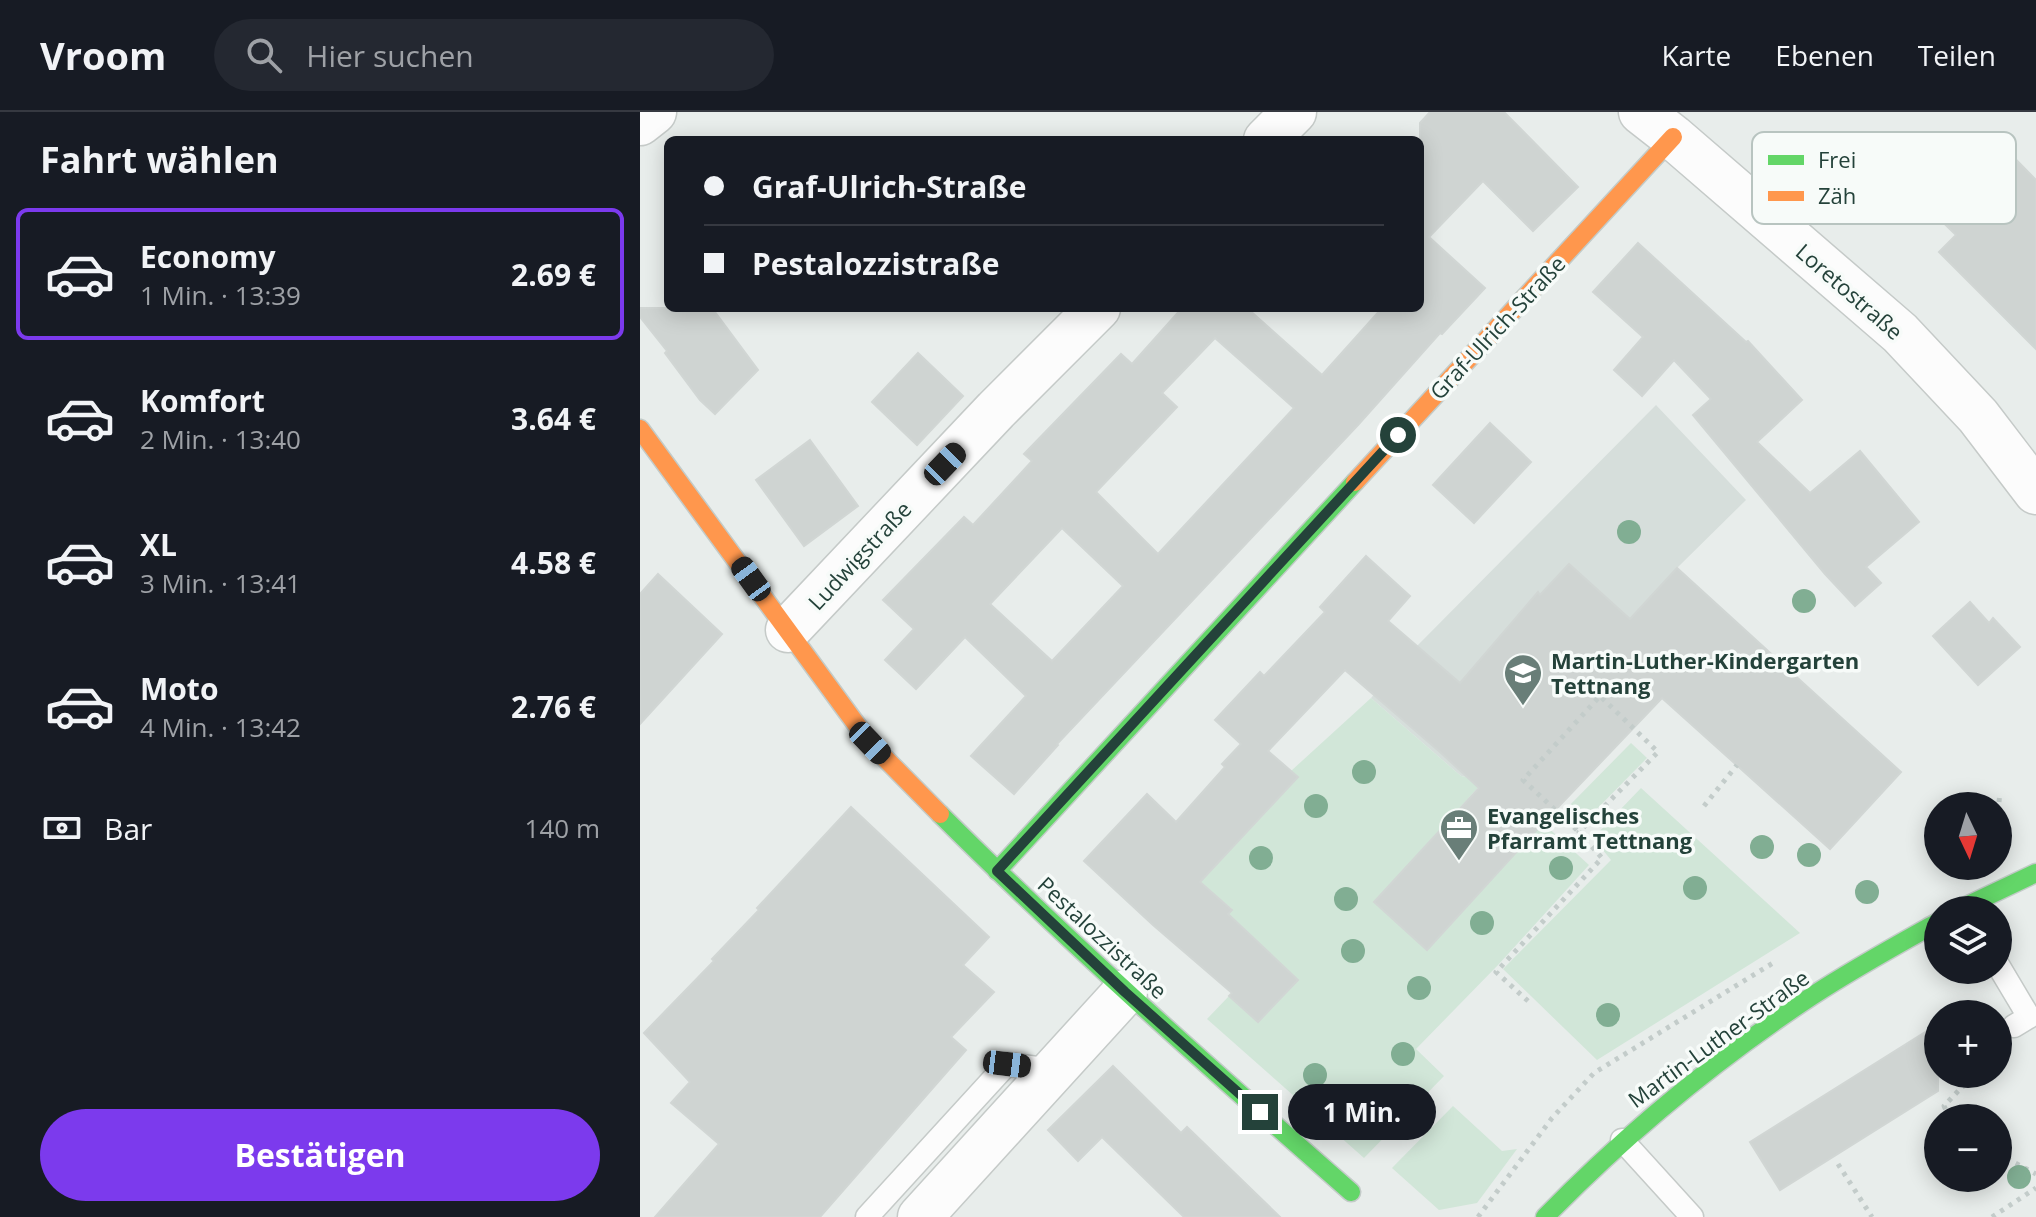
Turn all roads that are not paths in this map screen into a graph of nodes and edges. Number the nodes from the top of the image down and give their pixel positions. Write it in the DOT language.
graph roads {
  1 [pos="654,112"];
  2 [pos="1294,112"];
  3 [pos="640,123"];
  4 [pos="1657,124"];
  5 [pos="1270,136"];
  6 [pos="1752,206"];
  7 [pos="1773,224"];
  8 [pos="1094,312"];
  9 [pos="640,429"];
  10 [pos="2036,492"];
  11 [pos="788,630"];
  12 [pos="997,871"];
  13 [pos="2036,873"];
  14 [pos="1988,896"];
  15 [pos="1924,930"];
  16 [pos="2009,984"];
  17 [pos="1125,992"];
  18 [pos="2014,1026"];
  19 [pos="1052,1070"];
  20 [pos="1622,1140"];
  21 [pos="1351,1192"];
  22 [pos="867,1217"];
  23 [pos="920,1217"];
  24 [pos="1545,1217"];
  25 [pos="1692,1217"];
  1 -- 3 [label="street"];
  2 -- 5 [label="street"];
  4 -- 6 [label="street, Loretostraße"];
  4 -- 12 [label="street, Graf-Ulrich-Straße"];
  7 -- 10 [label="street, Loretostraße"];
  8 -- 11 [label="street, Ludwigstraße"];
  9 -- 11 [label="street, Pestalozzistraße"];
  11 -- 12 [label="street, Pestalozzistraße"];
  12 -- 17 [label="street, Pestalozzistraße"];
  13 -- 14 [label="street"];
  15 -- 20 [label="street, Martin-Luther-Straße"];
  16 -- 18 [label="lane"];
  17 -- 19 [label="street"];
  17 -- 21 [label="street, Pestalozzistraße"];
  19 -- 22 [label="lane"];
  19 -- 23 [label="street"];
  20 -- 24 [label="street, Martin-Luther-Straße"];
  20 -- 25 [label="lane"];
}
